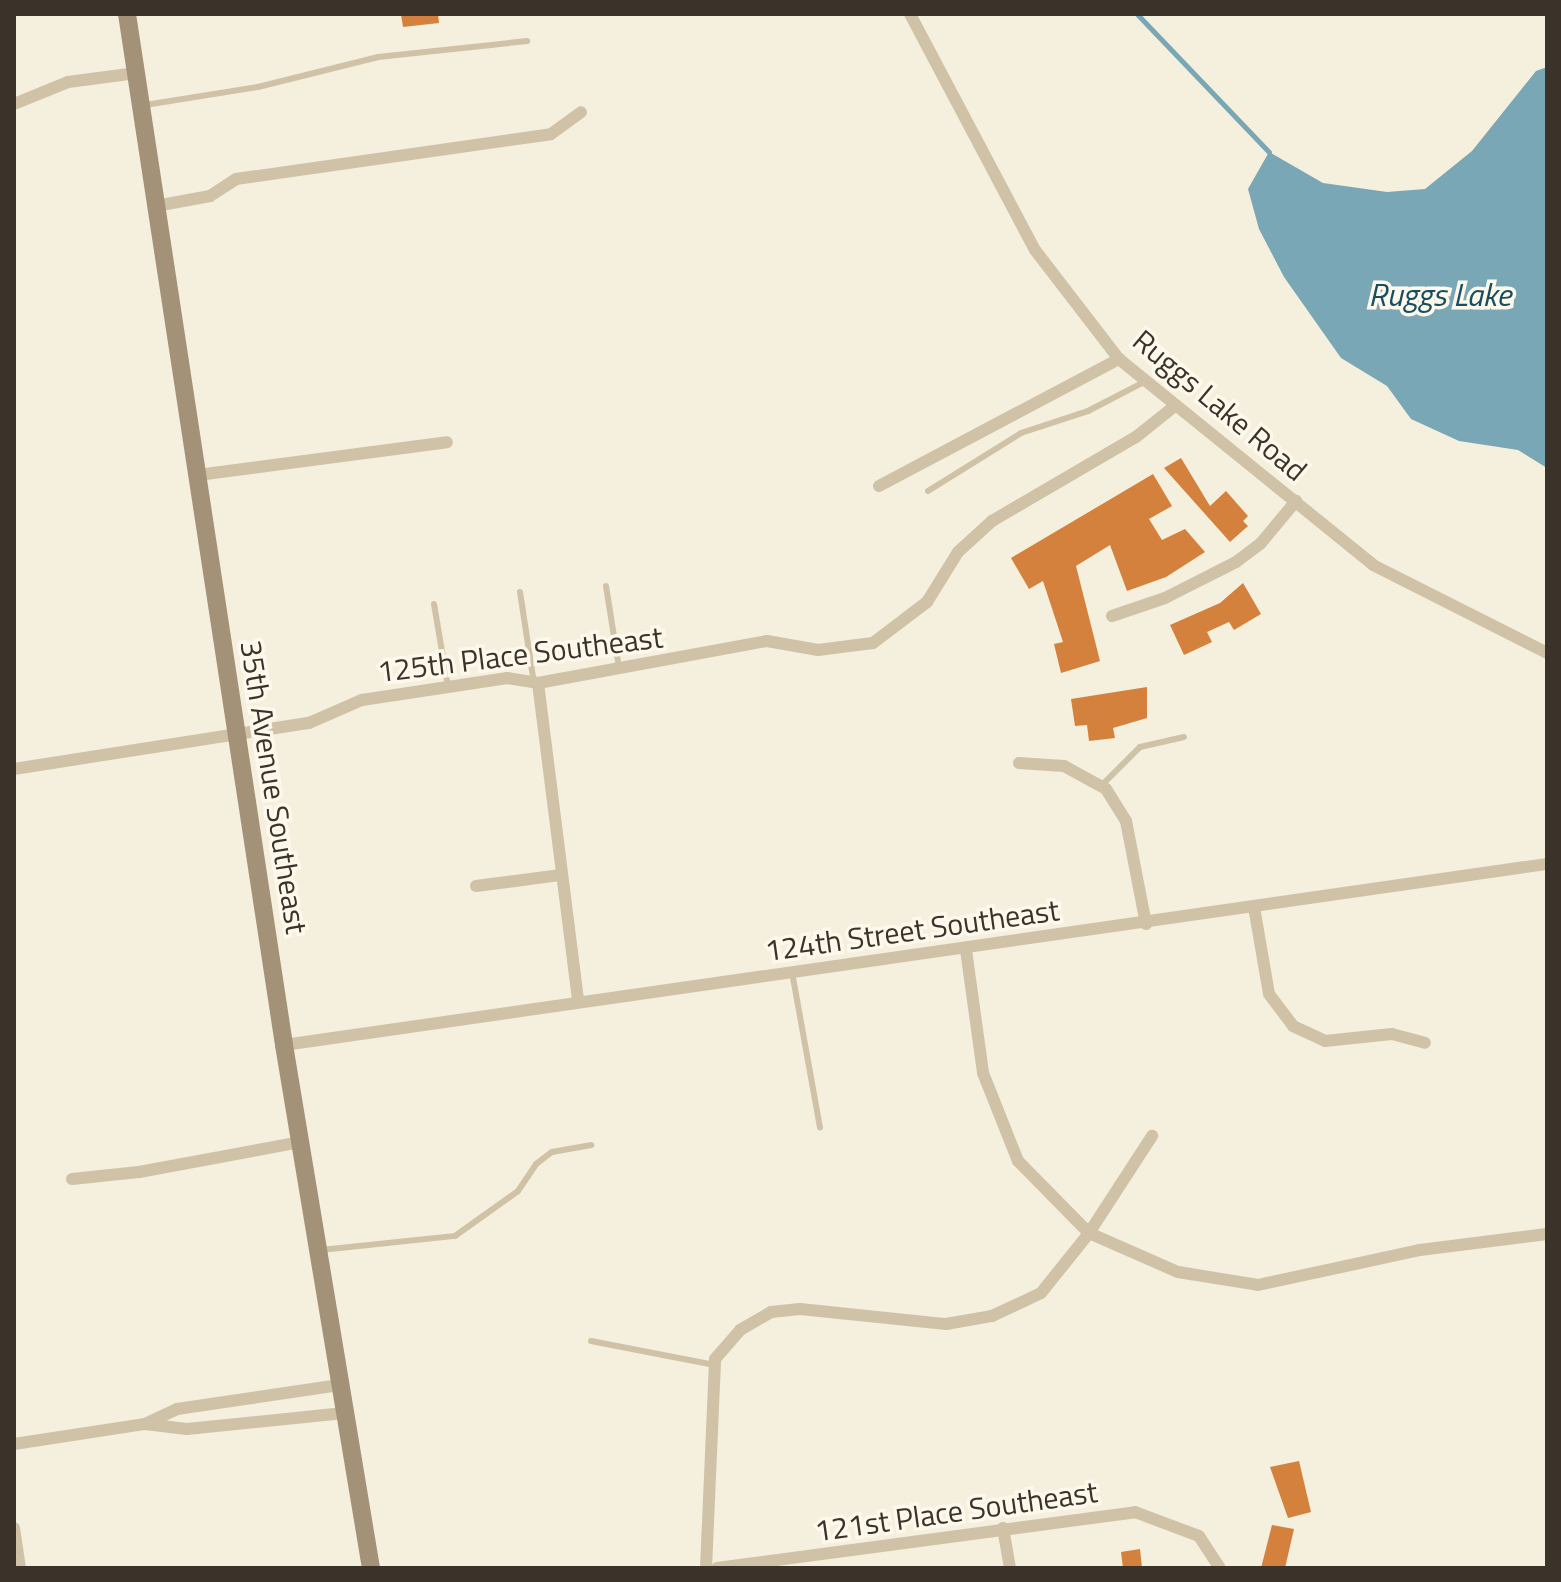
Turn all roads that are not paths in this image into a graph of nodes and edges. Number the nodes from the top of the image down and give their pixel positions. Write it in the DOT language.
graph roads {
  1 [pos="127,14"];
  2 [pos="910,14"];
  3 [pos="527,41"];
  4 [pos="136,73"];
  5 [pos="14,104"];
  6 [pos="141,105"];
  7 [pos="581,112"];
  8 [pos="156,206"];
  9 [pos="1119,359"];
  10 [pos="1146,381"];
  11 [pos="1176,405"];
  12 [pos="447,442"];
  13 [pos="198,475"];
  14 [pos="879,486"];
  15 [pos="928,491"];
  16 [pos="1296,501"];
  17 [pos="606,586"];
  18 [pos="520,592"];
  19 [pos="434,604"];
  20 [pos="1112,616"];
  21 [pos="1547,653"];
  22 [pos="619,671"];
  23 [pos="536,683"];
  24 [pos="448,687"];
  25 [pos="238,734"];
  26 [pos="1184,737"];
  27 [pos="1019,763"];
  28 [pos="14,769"];
  29 [pos="1101,786"];
  30 [pos="1547,864"];
  31 [pos="561,875"];
  32 [pos="476,886"];
  33 [pos="1254,907"];
  34 [pos="1146,924"];
  35 [pos="966,950"];
  36 [pos="792,972"];
  37 [pos="578,999"];
  38 [pos="1425,1043"];
  39 [pos="284,1045"];
  40 [pos="820,1128"];
  41 [pos="1152,1136"];
  42 [pos="301,1142"];
  43 [pos="591,1145"];
  44 [pos="72,1179"];
  45 [pos="1089,1233"];
  46 [pos="1547,1234"];
  47 [pos="318,1250"];
  48 [pos="591,1341"];
  49 [pos="715,1362"];
  50 [pos="339,1385"];
  51 [pos="344,1413"];
  52 [pos="145,1424"];
  53 [pos="14,1444"];
  54 [pos="14,1528"];
  55 [pos="1003,1528"];
  56 [pos="792,1565"];
  57 [pos="20,1568"];
  58 [pos="371,1568"];
  59 [pos="706,1568"];
  60 [pos="717,1568"];
  61 [pos="1010,1568"];
  62 [pos="1220,1568"];
  1 -- 4 [label="street, 35th Avenue Southeast"];
  2 -- 9 [label="street, Ruggs Lake Road"];
  3 -- 6 [label="lane"];
  4 -- 5 [label="street"];
  4 -- 6 [label="street, 35th Avenue Southeast"];
  6 -- 8 [label="street, 35th Avenue Southeast"];
  7 -- 8 [label="street"];
  8 -- 13 [label="street, 35th Avenue Southeast"];
  9 -- 10 [label="street, Ruggs Lake Road"];
  9 -- 14 [label="street"];
  10 -- 11 [label="street, Ruggs Lake Road"];
  10 -- 15 [label="lane"];
  11 -- 16 [label="street, Ruggs Lake Road"];
  11 -- 22 [label="street, 125th Place Southeast"];
  12 -- 13 [label="street"];
  13 -- 25 [label="street, 35th Avenue Southeast"];
  16 -- 20 [label="street"];
  16 -- 21 [label="street, Ruggs Lake Road"];
  17 -- 22 [label="lane"];
  18 -- 23 [label="lane"];
  19 -- 24 [label="lane"];
  22 -- 23 [label="street, 125th Place Southeast"];
  23 -- 24 [label="street, 125th Place Southeast"];
  23 -- 31 [label="street"];
  24 -- 25 [label="street, 125th Place Southeast"];
  25 -- 28 [label="street, 125th Place Southeast"];
  25 -- 39 [label="street, 35th Avenue Southeast"];
  26 -- 29 [label="lane"];
  27 -- 29 [label="street"];
  29 -- 34 [label="street"];
  30 -- 33 [label="street, 124th Street Southeast"];
  31 -- 32 [label="street"];
  31 -- 37 [label="street"];
  33 -- 34 [label="street, 124th Street Southeast"];
  33 -- 38 [label="street"];
  34 -- 35 [label="street, 124th Street Southeast"];
  35 -- 36 [label="street, 124th Street Southeast"];
  35 -- 45 [label="street"];
  36 -- 37 [label="street, 124th Street Southeast"];
  36 -- 40 [label="lane"];
  37 -- 39 [label="street, 124th Street Southeast"];
  39 -- 42 [label="street, 35th Avenue Southeast"];
  41 -- 45 [label="street"];
  42 -- 44 [label="street"];
  42 -- 47 [label="street, 35th Avenue Southeast"];
  43 -- 47 [label="lane"];
  45 -- 46 [label="street"];
  45 -- 49 [label="street"];
  47 -- 50 [label="street, 35th Avenue Southeast"];
  48 -- 49 [label="lane"];
  49 -- 59 [label="street"];
  50 -- 51 [label="street, 35th Avenue Southeast"];
  50 -- 52 [label="street"];
  51 -- 52 [label="street"];
  51 -- 58 [label="street, 35th Avenue Southeast"];
  52 -- 53 [label="street"];
  54 -- 57 [label="street"];
  55 -- 56 [label="street, 121st Place Southeast"];
  55 -- 61 [label="street"];
  55 -- 62 [label="street, 121st Place Southeast"];
  56 -- 60 [label="street, 121st Place Southeast"];
}
